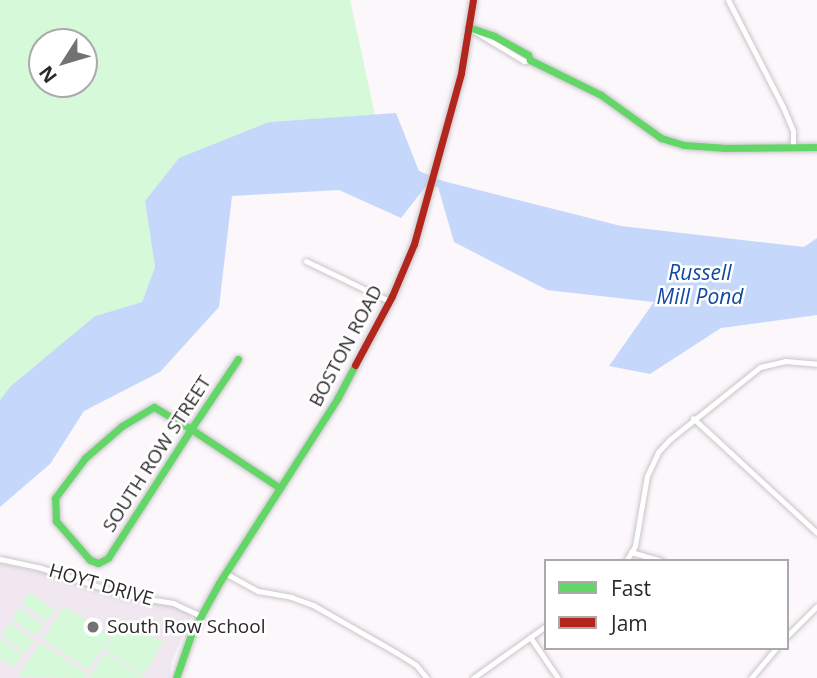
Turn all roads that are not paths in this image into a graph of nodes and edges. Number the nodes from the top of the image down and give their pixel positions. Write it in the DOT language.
graph roads {
  1 [pos="473,0"];
  2 [pos="729,0"];
  3 [pos="468,27"];
  4 [pos="817,147"];
  5 [pos="793,148"];
  6 [pos="306,261"];
  7 [pos="389,301"];
  8 [pos="238,359"];
  9 [pos="817,363"];
  10 [pos="693,418"];
  11 [pos="191,429"];
  12 [pos="280,488"];
  13 [pos="817,533"];
  14 [pos="631,552"];
  15 [pos="0,559"];
  16 [pos="627,559"];
  17 [pos="655,559"];
  18 [pos="225,573"];
  19 [pos="817,606"];
  20 [pos="201,616"];
  21 [pos="544,627"];
  22 [pos="789,634"];
  23 [pos="530,637"];
  24 [pos="774,650"];
  25 [pos="176,678"];
  26 [pos="427,678"];
  27 [pos="473,678"];
  28 [pos="558,678"];
  29 [pos="751,678"];
  1 -- 3 [label="street, BOSTON ROAD"];
  2 -- 5 [label="street"];
  3 -- 5 [label="street"];
  3 -- 7 [label="street, BOSTON ROAD"];
  4 -- 5 [label="street"];
  6 -- 7 [label="street"];
  7 -- 12 [label="street, BOSTON ROAD"];
  8 -- 11 [label="street, SOUTH ROW STREET"];
  9 -- 10 [label="street"];
  10 -- 13 [label="street"];
  10 -- 14 [label="street"];
  11 -- 11 [label="street, SOUTH ROW STREET"];
  11 -- 12 [label="street"];
  12 -- 18 [label="street, BOSTON ROAD"];
  14 -- 16 [label="street"];
  14 -- 17 [label="street"];
  15 -- 20 [label="street, HOYT DRIVE"];
  18 -- 20 [label="street, BOSTON ROAD"];
  18 -- 26 [label="street"];
  19 -- 22 [label="street"];
  20 -- 25 [label="street, BOSTON ROAD"];
  21 -- 23 [label="street"];
  23 -- 27 [label="street"];
  23 -- 28 [label="street"];
  24 -- 29 [label="street"];
}
